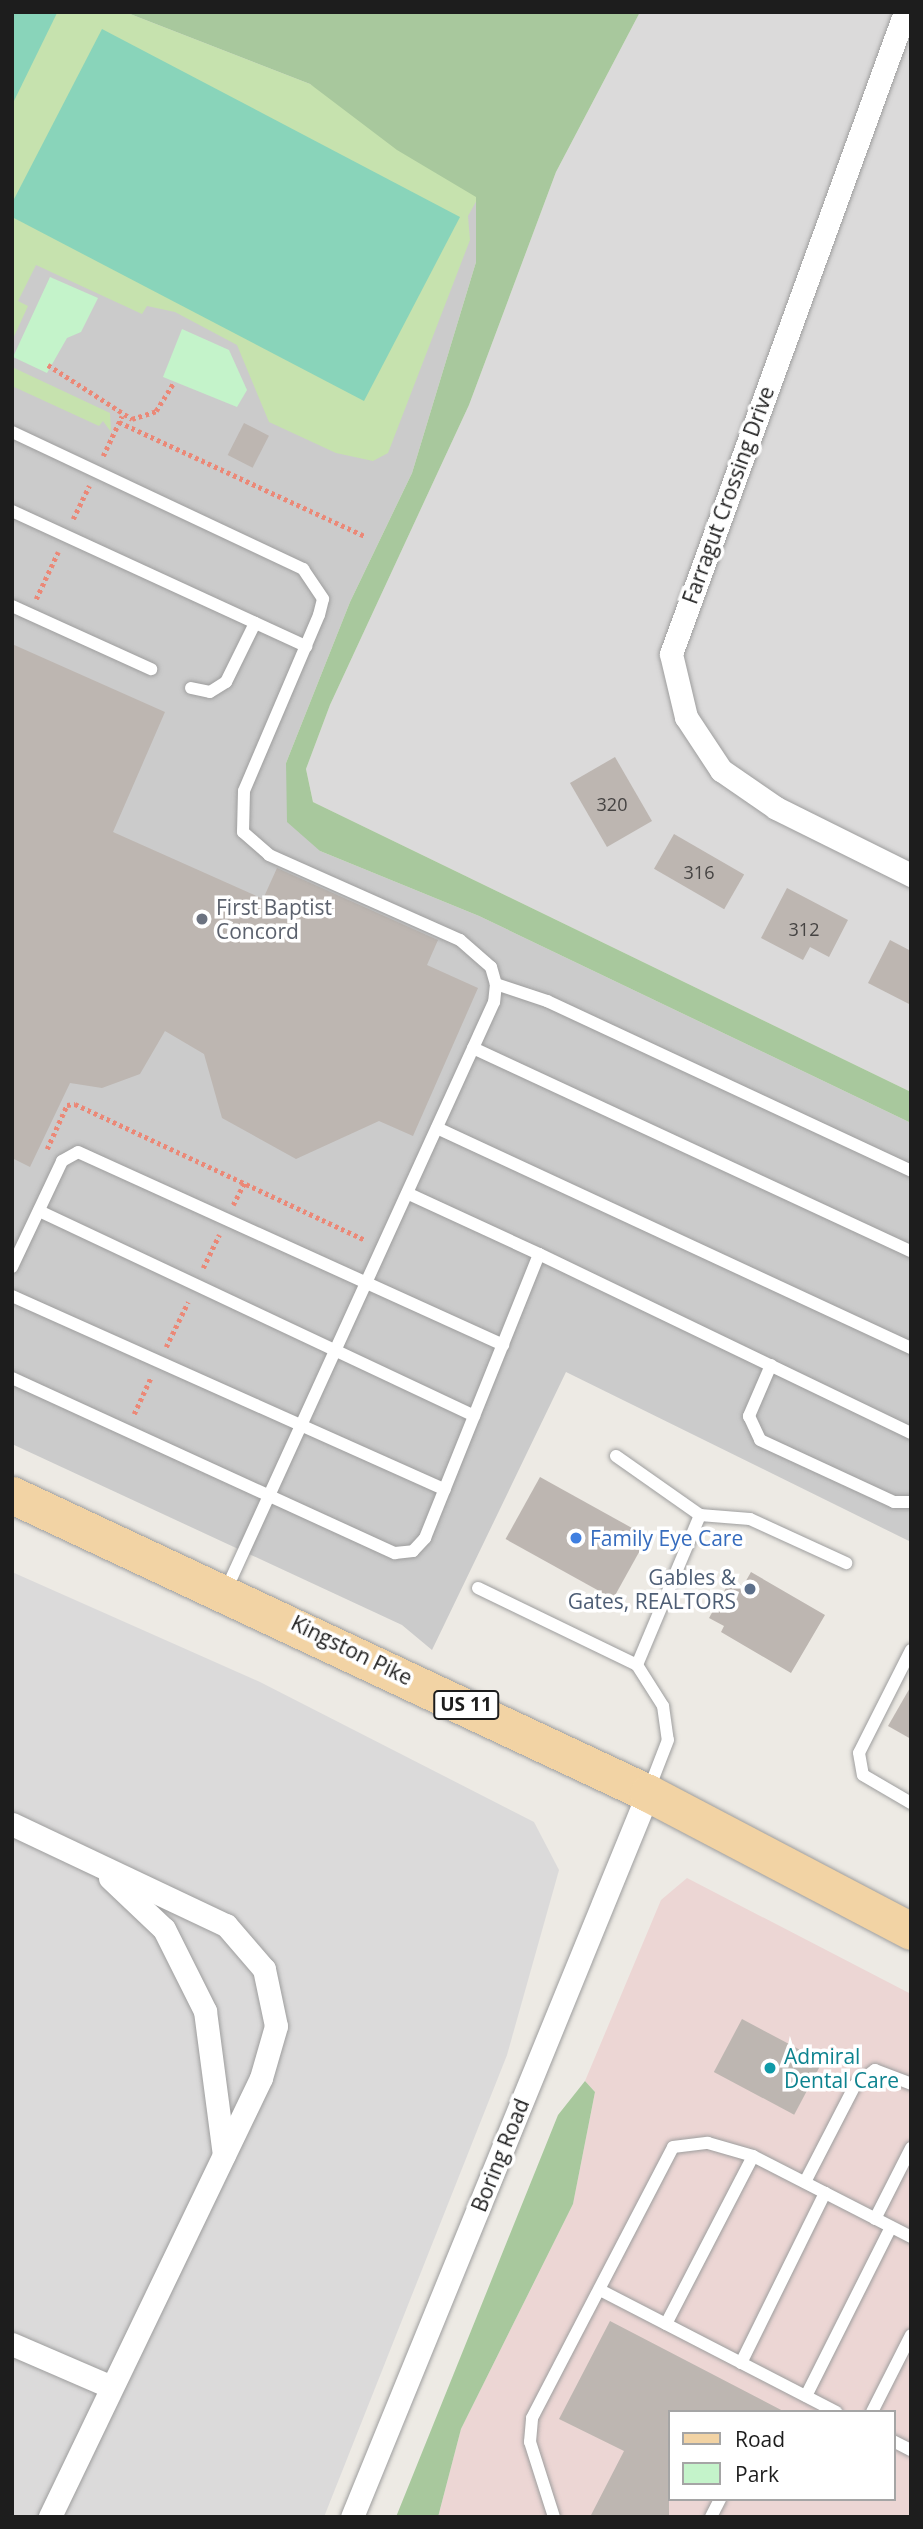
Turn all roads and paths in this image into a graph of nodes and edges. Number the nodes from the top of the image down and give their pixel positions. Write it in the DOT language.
graph roads {
  1 [pos="905,12"];
  2 [pos="48,365"];
  3 [pos="174,382"];
  4 [pos="119,422"];
  5 [pos="12,432"];
  6 [pos="12,511"];
  7 [pos="365,536"];
  8 [pos="12,606"];
  9 [pos="256,623"];
  10 [pos="306,646"];
  11 [pos="150,669"];
  12 [pos="191,688"];
  13 [pos="911,875"];
  14 [pos="496,984"];
  15 [pos="473,1048"];
  16 [pos="437,1128"];
  17 [pos="45,1153"];
  18 [pos="911,1171"];
  19 [pos="244,1183"];
  20 [pos="407,1193"];
  21 [pos="39,1211"];
  22 [pos="227,1219"];
  23 [pos="382,1247"];
  24 [pos="911,1251"];
  25 [pos="539,1254"];
  26 [pos="12,1268"];
  27 [pos="367,1281"];
  28 [pos="195,1285"];
  29 [pos="12,1296"];
  30 [pos="503,1345"];
  31 [pos="911,1348"];
  32 [pos="334,1352"];
  33 [pos="158,1364"];
  34 [pos="771,1364"];
  35 [pos="12,1378"];
  36 [pos="474,1416"];
  37 [pos="299,1429"];
  38 [pos="127,1430"];
  39 [pos="911,1433"];
  40 [pos="616,1455"];
  41 [pos="444,1490"];
  42 [pos="12,1495"];
  43 [pos="269,1495"];
  44 [pos="911,1502"];
  45 [pos="700,1516"];
  46 [pos="846,1563"];
  47 [pos="478,1588"];
  48 [pos="226,1590"];
  49 [pos="911,1650"];
  50 [pos="638,1665"];
  51 [pos="648,1793"];
  52 [pos="911,1803"];
  53 [pos="12,1824"];
  54 [pos="93,1863"];
  55 [pos="911,1931"];
  56 [pos="911,2084"];
  57 [pos="911,2148"];
  58 [pos="224,2155"];
  59 [pos="753,2156"];
  60 [pos="805,2182"];
  61 [pos="825,2193"];
  62 [pos="875,2219"];
  63 [pos="891,2227"];
  64 [pos="911,2237"];
  65 [pos="600,2290"];
  66 [pos="666,2324"];
  67 [pos="911,2335"];
  68 [pos="12,2344"];
  69 [pos="741,2363"];
  70 [pos="110,2386"];
  71 [pos="806,2396"];
  72 [pos="832,2410"];
  73 [pos="873,2410"];
  74 [pos="895,2442"];
  75 [pos="911,2450"];
  76 [pos="719,2501"];
  77 [pos="50,2517"];
  78 [pos="352,2517"];
  79 [pos="554,2517"];
  80 [pos="711,2517"];
  1 -- 13 [label="street, Farragut Crossing Drive"];
  2 -- 3 [label="path"];
  4 -- 7 [label="path"];
  5 -- 10 [label="lane"];
  6 -- 9 [label="lane"];
  8 -- 11 [label="lane"];
  9 -- 10 [label="lane"];
  9 -- 12 [label="lane"];
  10 -- 14 [label="lane"];
  14 -- 15 [label="lane"];
  14 -- 18 [label="lane"];
  15 -- 16 [label="lane"];
  15 -- 24 [label="lane"];
  16 -- 20 [label="lane"];
  16 -- 31 [label="lane"];
  17 -- 19 [label="path"];
  19 -- 22 [label="path"];
  19 -- 23 [label="path"];
  20 -- 23 [label="lane"];
  20 -- 25 [label="lane"];
  21 -- 22 [label="lane"];
  21 -- 26 [label="lane"];
  21 -- 28 [label="lane"];
  22 -- 27 [label="lane"];
  22 -- 28 [label="path"];
  23 -- 27 [label="lane"];
  25 -- 30 [label="lane"];
  25 -- 34 [label="lane"];
  27 -- 30 [label="lane"];
  27 -- 32 [label="lane"];
  28 -- 32 [label="lane"];
  28 -- 33 [label="path"];
  29 -- 33 [label="lane"];
  30 -- 36 [label="lane"];
  32 -- 36 [label="lane"];
  32 -- 37 [label="lane"];
  33 -- 37 [label="lane"];
  33 -- 38 [label="path"];
  34 -- 39 [label="lane"];
  34 -- 44 [label="lane"];
  35 -- 38 [label="lane"];
  36 -- 41 [label="lane"];
  37 -- 41 [label="lane"];
  37 -- 43 [label="lane"];
  38 -- 43 [label="lane"];
  40 -- 45 [label="lane"];
  41 -- 43 [label="lane"];
  42 -- 48 [label="main road, Kingston Pike / US 11"];
  43 -- 48 [label="lane"];
  45 -- 46 [label="lane"];
  45 -- 50 [label="lane"];
  47 -- 50 [label="lane"];
  48 -- 51 [label="main road, Kingston Pike / US 11"];
  49 -- 52 [label="lane"];
  50 -- 51 [label="lane"];
  51 -- 55 [label="main road, Kingston Pike / US 11"];
  51 -- 78 [label="street, Boring Road"];
  53 -- 54 [label="street"];
  54 -- 58 [label="street"];
  54 -- 58 [label="street"];
  56 -- 60 [label="lane"];
  57 -- 62 [label="lane"];
  58 -- 70 [label="street"];
  59 -- 60 [label="lane"];
  59 -- 65 [label="lane"];
  59 -- 66 [label="lane"];
  60 -- 61 [label="lane"];
  61 -- 62 [label="lane"];
  61 -- 69 [label="lane"];
  62 -- 63 [label="lane"];
  63 -- 64 [label="lane"];
  63 -- 71 [label="lane"];
  65 -- 66 [label="lane"];
  65 -- 79 [label="lane"];
  66 -- 69 [label="lane"];
  67 -- 73 [label="lane"];
  68 -- 70 [label="street"];
  69 -- 71 [label="lane"];
  70 -- 77 [label="street"];
  71 -- 72 [label="lane"];
  74 -- 75 [label="lane"];
  76 -- 80 [label="lane"];
}
